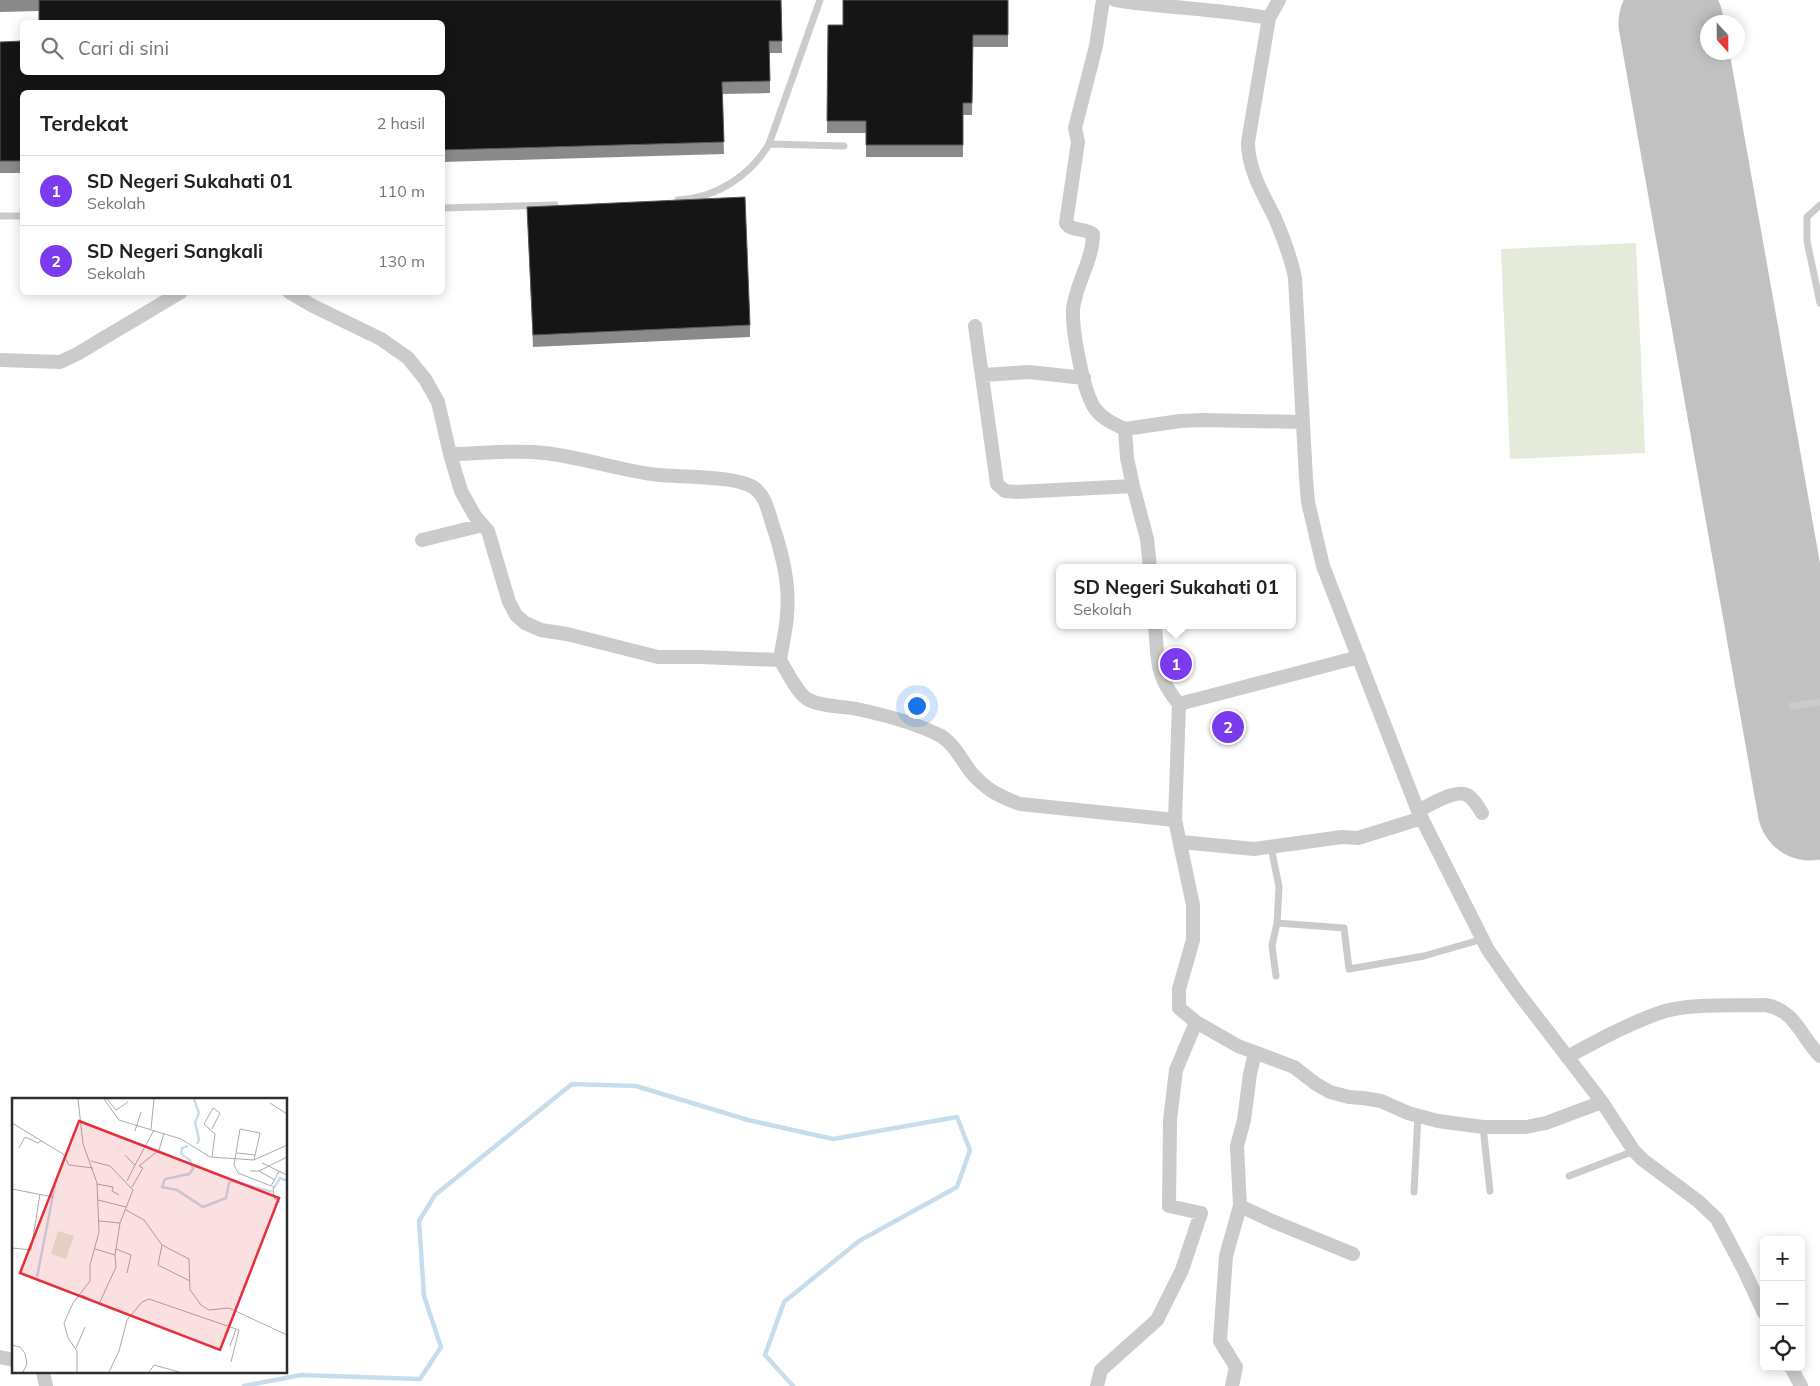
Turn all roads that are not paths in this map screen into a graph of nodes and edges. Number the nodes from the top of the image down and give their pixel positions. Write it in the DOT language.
graph roads {
  1 [pos="820,0"];
  2 [pos="1103,0"];
  3 [pos="1115,0"];
  4 [pos="1279,0"];
  5 [pos="1269,18"];
  6 [pos="769,144"];
  7 [pos="844,146"];
  8 [pos="665,200"];
  9 [pos="559,205"];
  10 [pos="1820,205"];
  11 [pos="445,208"];
  12 [pos="0,216"];
  13 [pos="20,216"];
  14 [pos="176,295"];
  15 [pos="295,295"];
  16 [pos="1820,303"];
  17 [pos="975,326"];
  18 [pos="0,360"];
  19 [pos="983,376"];
  20 [pos="1084,378"];
  21 [pos="1303,422"];
  22 [pos="1125,429"];
  23 [pos="450,454"];
  24 [pos="1133,486"];
  25 [pos="483,525"];
  26 [pos="422,540"];
  27 [pos="1150,564"];
  28 [pos="1155,629"];
  29 [pos="1359,657"];
  30 [pos="780,660"];
  31 [pos="1820,702"];
  32 [pos="1179,704"];
  33 [pos="1792,706"];
  34 [pos="1482,813"];
  35 [pos="1420,815"];
  36 [pos="1175,820"];
  37 [pos="1181,842"];
  38 [pos="1271,847"];
  39 [pos="1277,923"];
  40 [pos="1483,939"];
  41 [pos="1276,976"];
  42 [pos="1196,1022"];
  43 [pos="1255,1053"];
  44 [pos="1820,1056"];
  45 [pos="1567,1057"];
  46 [pos="1602,1102"];
  47 [pos="1418,1115"];
  48 [pos="1483,1127"];
  49 [pos="1634,1151"];
  50 [pos="1569,1176"];
  51 [pos="1490,1191"];
  52 [pos="1414,1192"];
  53 [pos="1240,1206"];
  54 [pos="1353,1254"];
  55 [pos="1760,1305"];
  56 [pos="1793,1371"];
  57 [pos="1097,1386"];
  58 [pos="1232,1386"];
  59 [pos="1801,1386"];
  1 -- 6 [label="lane"];
  2 -- 20 [label="street"];
  3 -- 5 [label="street"];
  4 -- 5 [label="street"];
  5 -- 21 [label="street"];
  6 -- 7 [label="lane"];
  6 -- 8 [label="lane"];
  9 -- 11 [label="lane"];
  10 -- 16 [label="lane"];
  12 -- 13 [label="lane"];
  14 -- 18 [label="street"];
  15 -- 23 [label="street"];
  17 -- 19 [label="street"];
  19 -- 20 [label="street"];
  19 -- 24 [label="street"];
  20 -- 22 [label="street"];
  21 -- 22 [label="street"];
  21 -- 29 [label="street"];
  22 -- 24 [label="street"];
  23 -- 25 [label="street"];
  23 -- 30 [label="street"];
  24 -- 27 [label="street"];
  25 -- 26 [label="street"];
  25 -- 30 [label="street"];
  28 -- 32 [label="street"];
  29 -- 32 [label="street"];
  29 -- 35 [label="street"];
  30 -- 36 [label="street"];
  31 -- 33 [label="lane"];
  32 -- 36 [label="street"];
  34 -- 35 [label="street"];
  35 -- 38 [label="street"];
  35 -- 40 [label="street"];
  36 -- 37 [label="street"];
  37 -- 38 [label="street"];
  37 -- 42 [label="street"];
  38 -- 39 [label="lane"];
  39 -- 40 [label="lane"];
  39 -- 41 [label="lane"];
  40 -- 45 [label="street"];
  42 -- 43 [label="street"];
  42 -- 57 [label="street"];
  43 -- 47 [label="street"];
  43 -- 53 [label="street"];
  44 -- 45 [label="street"];
  45 -- 46 [label="street"];
  46 -- 48 [label="street"];
  46 -- 49 [label="street"];
  47 -- 48 [label="street"];
  47 -- 52 [label="lane"];
  48 -- 51 [label="lane"];
  49 -- 50 [label="lane"];
  49 -- 55 [label="street"];
  53 -- 54 [label="street"];
  53 -- 58 [label="street"];
  56 -- 59 [label="street"];
}
